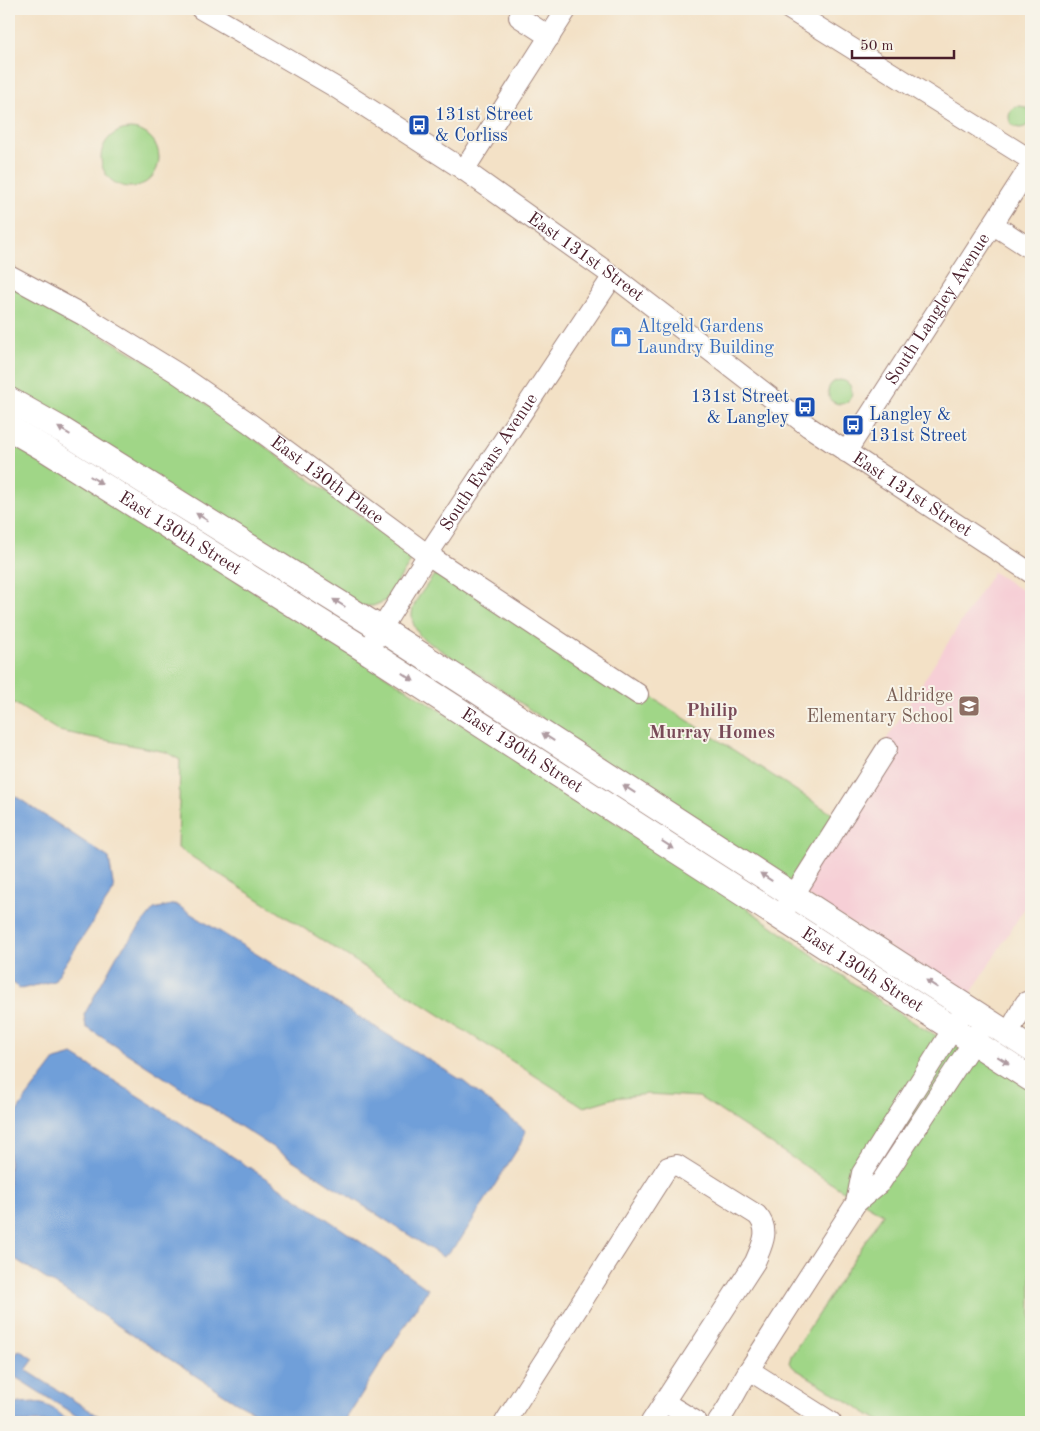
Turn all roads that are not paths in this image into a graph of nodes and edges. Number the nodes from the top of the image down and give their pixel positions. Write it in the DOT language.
graph roads {
  1 [pos="201,9"];
  2 [pos="567,9"];
  3 [pos="789,9"];
  4 [pos="519,17"];
  5 [pos="550,36"];
  6 [pos="1031,160"];
  7 [pos="1031,165"];
  8 [pos="464,170"];
  9 [pos="994,225"];
  10 [pos="1031,249"];
  11 [pos="9,275"];
  12 [pos="613,276"];
  13 [pos="9,400"];
  14 [pos="9,428"];
  15 [pos="846,452"];
  16 [pos="428,555"];
  17 [pos="1031,573"];
  18 [pos="381,629"];
  19 [pos="367,651"];
  20 [pos="638,694"];
  21 [pos="888,748"];
  22 [pos="794,895"];
  23 [pos="780,917"];
  24 [pos="1031,1001"];
  25 [pos="967,1006"];
  26 [pos="987,1020"];
  27 [pos="953,1028"];
  28 [pos="1008,1034"];
  29 [pos="974,1042"];
  30 [pos="1031,1049"];
  31 [pos="1031,1079"];
  32 [pos="856,1203"];
  33 [pos="749,1370"];
  34 [pos="664,1402"];
  35 [pos="505,1422"];
  36 [pos="652,1422"];
  37 [pos="697,1422"];
  38 [pos="718,1422"];
  39 [pos="831,1422"];
  1 -- 8 [label="street, East 131st Street"];
  2 -- 5 [label="street"];
  3 -- 6 [label="street"];
  4 -- 5 [label="street"];
  5 -- 8 [label="street"];
  7 -- 9 [label="street, South Langley Avenue"];
  8 -- 12 [label="street, East 131st Street"];
  9 -- 10 [label="street"];
  9 -- 15 [label="street, South Langley Avenue"];
  11 -- 16 [label="street, East 130th Place"];
  12 -- 15 [label="street, East 131st Street"];
  12 -- 16 [label="street, South Evans Avenue"];
  18 -- 13 [label="main road, East 130th Street, one-way"];
  14 -- 19 [label="main road, East 130th Street, one-way"];
  15 -- 17 [label="street, East 131st Street"];
  16 -- 18 [label="street, South Evans Avenue"];
  16 -- 20 [label="street, East 130th Place"];
  18 -- 19 [label="street, South Evans Avenue"];
  22 -- 18 [label="main road, East 130th Street, one-way"];
  19 -- 23 [label="main road, East 130th Street, one-way"];
  21 -- 22 [label="street"];
  22 -- 23 [label="street"];
  25 -- 22 [label="main road, East 130th Street, one-way"];
  23 -- 27 [label="main road, East 130th Street"];
  24 -- 28 [label="street"];
  25 -- 26 [label="main road, East 130th Street"];
  25 -- 27 [label="street"];
  26 -- 28 [label="main road, East 130th Street"];
  26 -- 29 [label="street"];
  27 -- 29 [label="main road, East 130th Street"];
  27 -- 32 [label="street"];
  28 -- 30 [label="main road, East 130th Street"];
  29 -- 31 [label="main road, East 130th Street, one-way"];
  29 -- 32 [label="street"];
  32 -- 33 [label="street"];
  33 -- 38 [label="street"];
  33 -- 39 [label="street"];
  34 -- 35 [label="street"];
  34 -- 36 [label="street"];
  34 -- 37 [label="street"];
}
